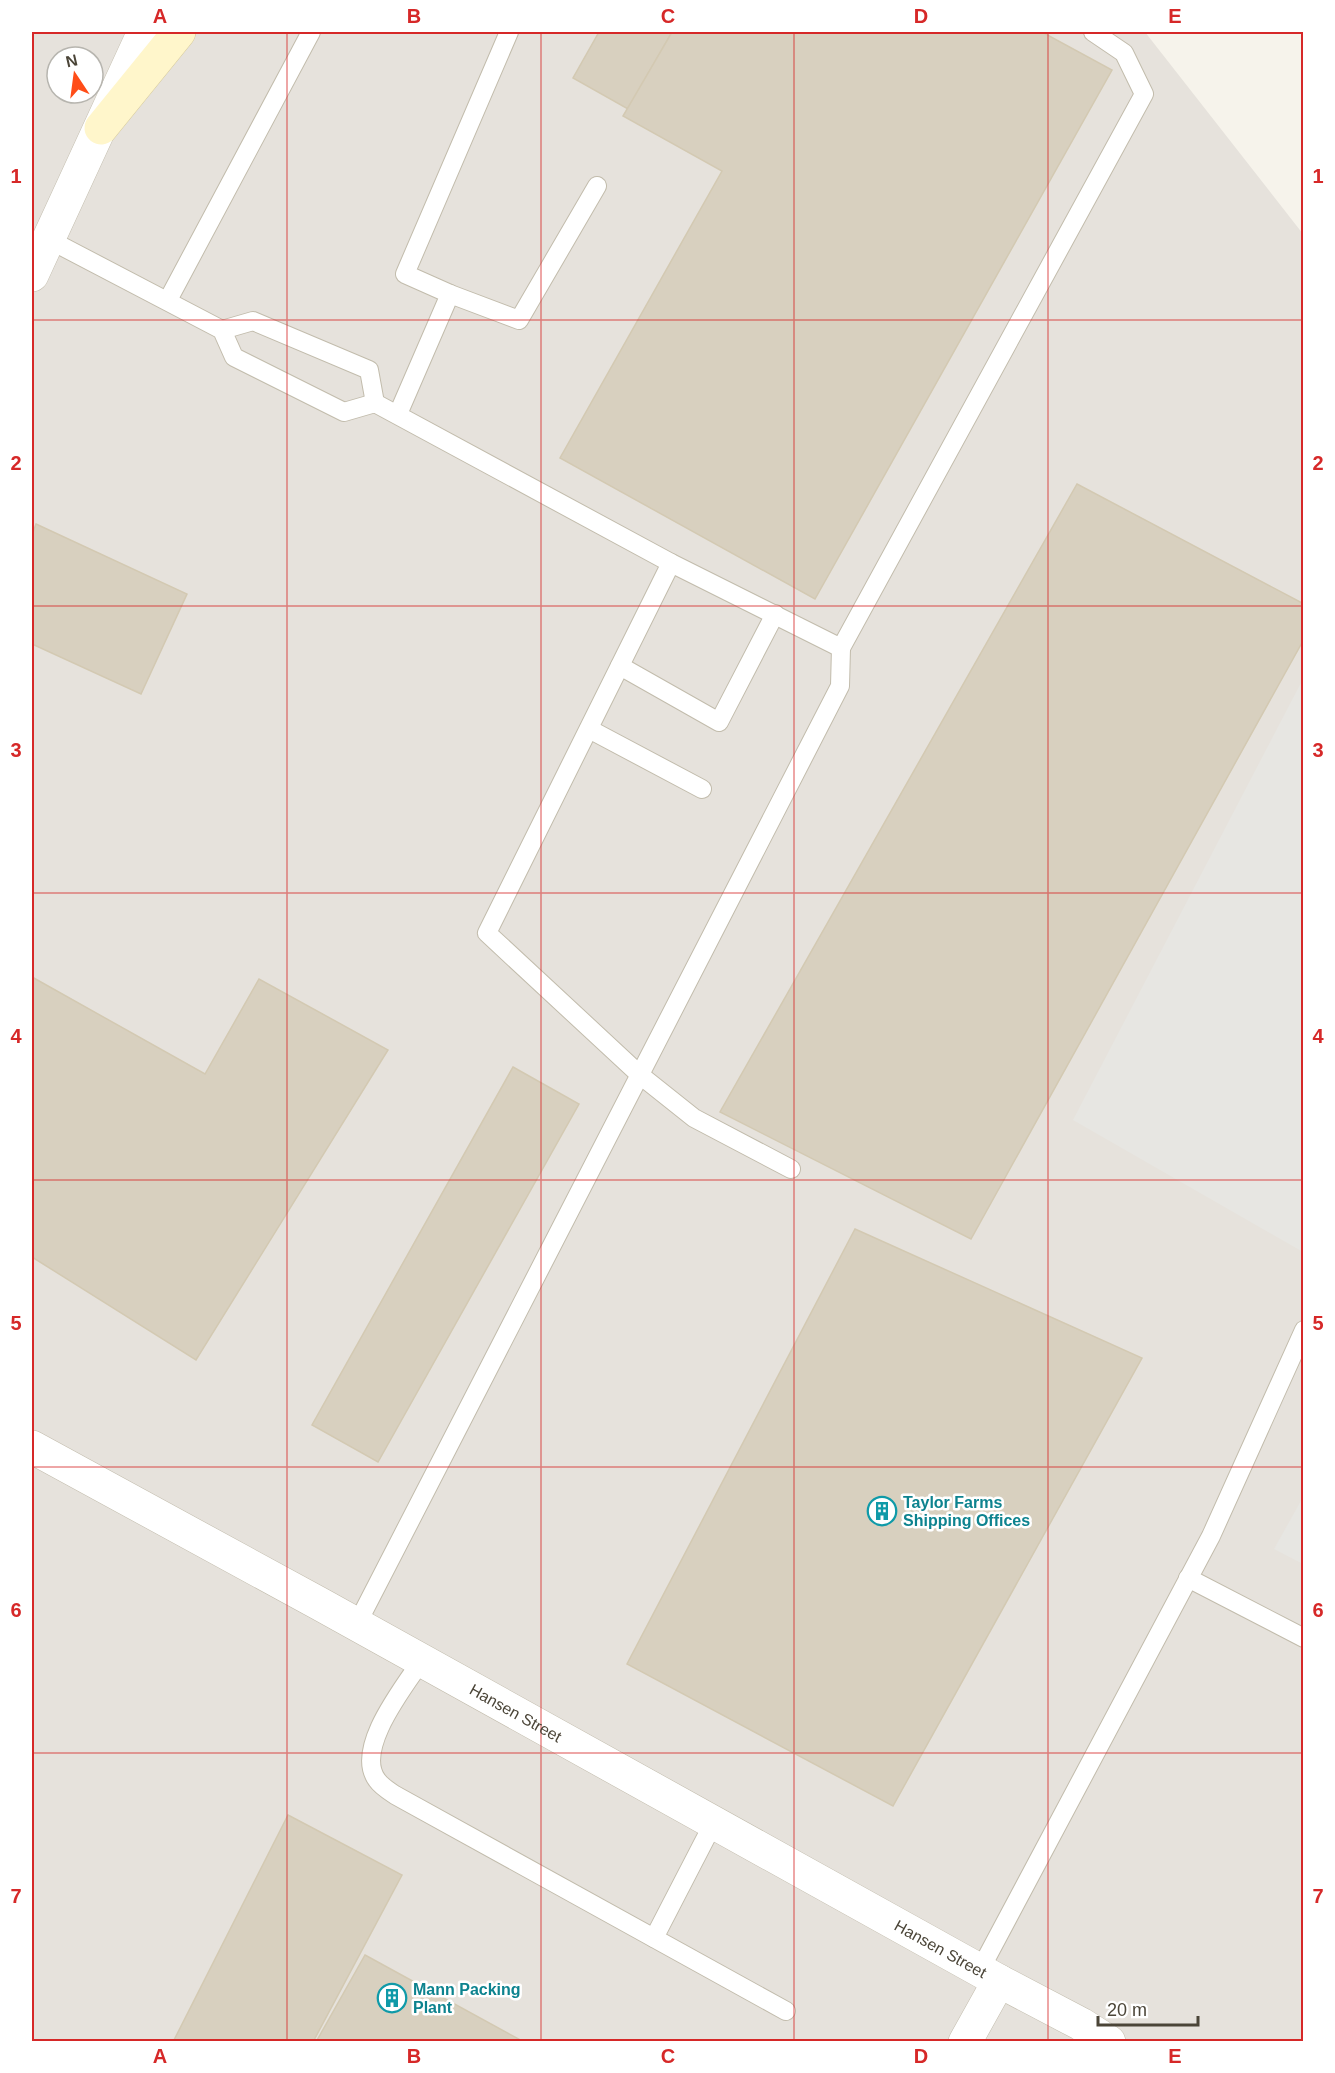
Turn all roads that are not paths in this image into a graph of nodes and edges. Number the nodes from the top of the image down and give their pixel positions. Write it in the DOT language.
graph roads {
  1 [pos="144,32"];
  2 [pos="179,32"];
  3 [pos="311,32"];
  4 [pos="509,32"];
  5 [pos="1093,32"];
  6 [pos="101,128"];
  7 [pos="597,186"];
  8 [pos="48,239"];
  9 [pos="32,275"];
  10 [pos="450,294"];
  11 [pos="168,300"];
  12 [pos="222,330"];
  13 [pos="375,403"];
  14 [pos="398,414"];
  15 [pos="671,563"];
  16 [pos="774,614"];
  17 [pos="841,648"];
  18 [pos="620,666"];
  19 [pos="589,729"];
  20 [pos="702,789"];
  21 [pos="640,1075"];
  22 [pos="791,1169"];
  23 [pos="1304,1330"];
  24 [pos="32,1447"];
  25 [pos="1188,1578"];
  26 [pos="357,1624"];
  27 [pos="1304,1638"];
  28 [pos="422,1660"];
  29 [pos="714,1822"];
  30 [pos="654,1938"];
  31 [pos="989,1976"];
  32 [pos="786,2011"];
  33 [pos="965,2042"];
  34 [pos="1109,2042"];
  1 -- 6 [label="street"];
  2 -- 6 [label="main road"];
  3 -- 11 [label="lane"];
  4 -- 10 [label="lane"];
  5 -- 17 [label="lane"];
  6 -- 8 [label="street"];
  7 -- 10 [label="lane"];
  8 -- 9 [label="street"];
  8 -- 11 [label="lane"];
  10 -- 14 [label="lane"];
  11 -- 12 [label="lane"];
  12 -- 13 [label="lane"];
  12 -- 13 [label="lane"];
  13 -- 14 [label="lane"];
  14 -- 15 [label="lane"];
  15 -- 16 [label="lane"];
  15 -- 18 [label="lane"];
  16 -- 17 [label="lane"];
  16 -- 18 [label="lane"];
  17 -- 21 [label="lane"];
  18 -- 19 [label="lane"];
  19 -- 20 [label="lane"];
  19 -- 21 [label="lane"];
  21 -- 22 [label="lane"];
  21 -- 26 [label="lane"];
  23 -- 25 [label="lane"];
  24 -- 26 [label="street, Hansen Street"];
  25 -- 27 [label="lane"];
  25 -- 31 [label="lane"];
  26 -- 28 [label="street, Hansen Street"];
  28 -- 29 [label="street, Hansen Street"];
  28 -- 30 [label="lane"];
  29 -- 30 [label="lane"];
  29 -- 31 [label="street, Hansen Street"];
  30 -- 32 [label="lane"];
  31 -- 33 [label="street"];
  31 -- 34 [label="street, Hansen Street"];
}
